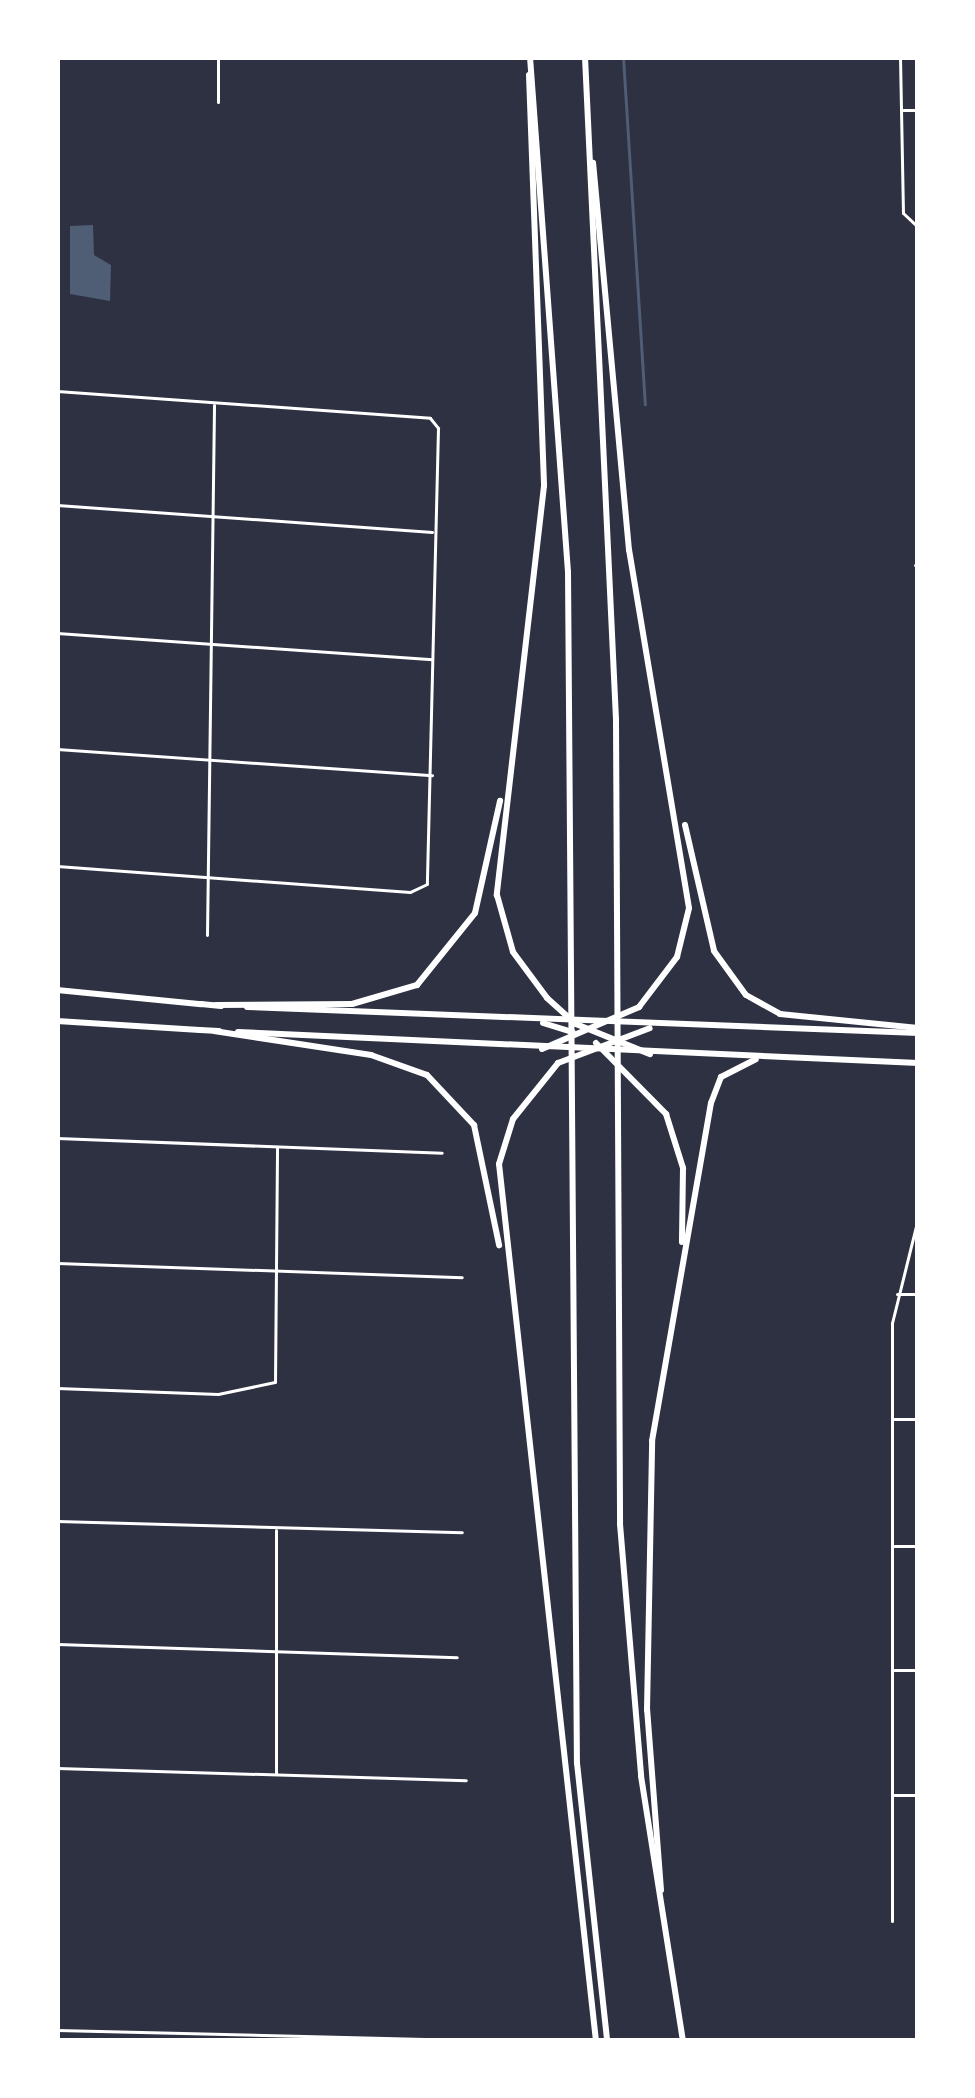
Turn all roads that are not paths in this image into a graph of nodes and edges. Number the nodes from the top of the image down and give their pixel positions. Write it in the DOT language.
graph roads {
  1 [pos="218,57"];
  2 [pos="530,57"];
  3 [pos="585,57"];
  4 [pos="900,57"];
  5 [pos="530,71"];
  6 [pos="218,102"];
  7 [pos="901,110"];
  8 [pos="918,110"];
  9 [pos="588,136"];
  10 [pos="918,226"];
  11 [pos="57,391"];
  12 [pos="214,404"];
  13 [pos="57,506"];
  14 [pos="214,517"];
  15 [pos="436,532"];
  16 [pos="57,633"];
  17 [pos="212,642"];
  18 [pos="434,659"];
  19 [pos="57,749"];
  20 [pos="211,759"];
  21 [pos="432,775"];
  22 [pos="503,792"];
  23 [pos="680,807"];
  24 [pos="57,866"];
  25 [pos="208,876"];
  26 [pos="207,935"];
  27 [pos="57,990"];
  28 [pos="216,1005"];
  29 [pos="57,1021"];
  30 [pos="543,1023"];
  31 [pos="576,1024"];
  32 [pos="614,1026"];
  33 [pos="650,1028"];
  34 [pos="918,1030"];
  35 [pos="214,1031"];
  36 [pos="595,1038"];
  37 [pos="542,1049"];
  38 [pos="576,1050"];
  39 [pos="613,1054"];
  40 [pos="650,1054"];
  41 [pos="756,1059"];
  42 [pos="918,1063"];
  43 [pos="57,1138"];
  44 [pos="278,1147"];
  45 [pos="442,1153"];
  46 [pos="918,1218"];
  47 [pos="682,1252"];
  48 [pos="502,1257"];
  49 [pos="57,1263"];
  50 [pos="278,1271"];
  51 [pos="463,1277"];
  52 [pos="895,1294"];
  53 [pos="918,1294"];
  54 [pos="57,1388"];
  55 [pos="892,1419"];
  56 [pos="918,1419"];
  57 [pos="57,1521"];
  58 [pos="276,1527"];
  59 [pos="462,1532"];
  60 [pos="892,1546"];
  61 [pos="918,1546"];
  62 [pos="57,1644"];
  63 [pos="276,1652"];
  64 [pos="457,1657"];
  65 [pos="892,1670"];
  66 [pos="918,1670"];
  67 [pos="57,1768"];
  68 [pos="276,1774"];
  69 [pos="466,1780"];
  70 [pos="892,1795"];
  71 [pos="918,1795"];
  72 [pos="661,1918"];
  73 [pos="892,1921"];
  74 [pos="57,2030"];
  75 [pos="276,2038"];
  76 [pos="496,2041"];
  77 [pos="596,2041"];
  78 [pos="607,2041"];
  79 [pos="683,2041"];
  1 -- 6 [label="street"];
  2 -- 5 [label="main road"];
  3 -- 9 [label="main road"];
  4 -- 7 [label="street"];
  5 -- 22 [label="main road"];
  5 -- 78 [label="main road"];
  7 -- 8 [label="street"];
  7 -- 10 [label="street"];
  9 -- 23 [label="main road"];
  9 -- 72 [label="main road"];
  11 -- 12 [label="street"];
  12 -- 14 [label="street"];
  12 -- 15 [label="street"];
  13 -- 14 [label="street"];
  14 -- 15 [label="street"];
  14 -- 17 [label="street"];
  15 -- 18 [label="street"];
  16 -- 17 [label="street"];
  17 -- 18 [label="street"];
  17 -- 20 [label="street"];
  18 -- 21 [label="street"];
  19 -- 20 [label="street"];
  20 -- 21 [label="street"];
  20 -- 25 [label="street"];
  21 -- 25 [label="street"];
  22 -- 28 [label="main road"];
  22 -- 31 [label="main road"];
  23 -- 32 [label="main road"];
  23 -- 34 [label="main road"];
  24 -- 25 [label="street"];
  25 -- 26 [label="street"];
  27 -- 28 [label="main road"];
  28 -- 30 [label="main road"];
  29 -- 35 [label="main road"];
  30 -- 31 [label="main road"];
  30 -- 36 [label="main road"];
  31 -- 32 [label="main road"];
  31 -- 36 [label="main road"];
  32 -- 33 [label="main road"];
  32 -- 36 [label="main road"];
  33 -- 34 [label="main road"];
  33 -- 36 [label="main road"];
  35 -- 37 [label="main road"];
  35 -- 48 [label="main road"];
  36 -- 37 [label="main road"];
  36 -- 38 [label="main road"];
  36 -- 39 [label="main road"];
  36 -- 40 [label="main road"];
  37 -- 38 [label="main road"];
  38 -- 39 [label="main road"];
  38 -- 48 [label="main road"];
  39 -- 40 [label="main road"];
  39 -- 47 [label="main road"];
  40 -- 41 [label="main road"];
  41 -- 42 [label="main road"];
  41 -- 47 [label="main road"];
  43 -- 44 [label="street"];
  44 -- 45 [label="street"];
  44 -- 50 [label="street"];
  46 -- 52 [label="street"];
  47 -- 72 [label="main road"];
  48 -- 77 [label="main road"];
  49 -- 50 [label="street"];
  50 -- 51 [label="street"];
  50 -- 54 [label="street"];
  52 -- 53 [label="street"];
  52 -- 55 [label="street"];
  55 -- 56 [label="street"];
  55 -- 60 [label="street"];
  57 -- 58 [label="street"];
  58 -- 59 [label="street"];
  58 -- 63 [label="street"];
  60 -- 61 [label="street"];
  60 -- 65 [label="street"];
  62 -- 63 [label="street"];
  63 -- 64 [label="street"];
  63 -- 68 [label="street"];
  65 -- 66 [label="street"];
  65 -- 70 [label="street"];
  67 -- 68 [label="street"];
  68 -- 69 [label="street"];
  70 -- 71 [label="street"];
  70 -- 73 [label="street"];
  72 -- 79 [label="main road"];
  74 -- 75 [label="street"];
  75 -- 76 [label="street"];
}
